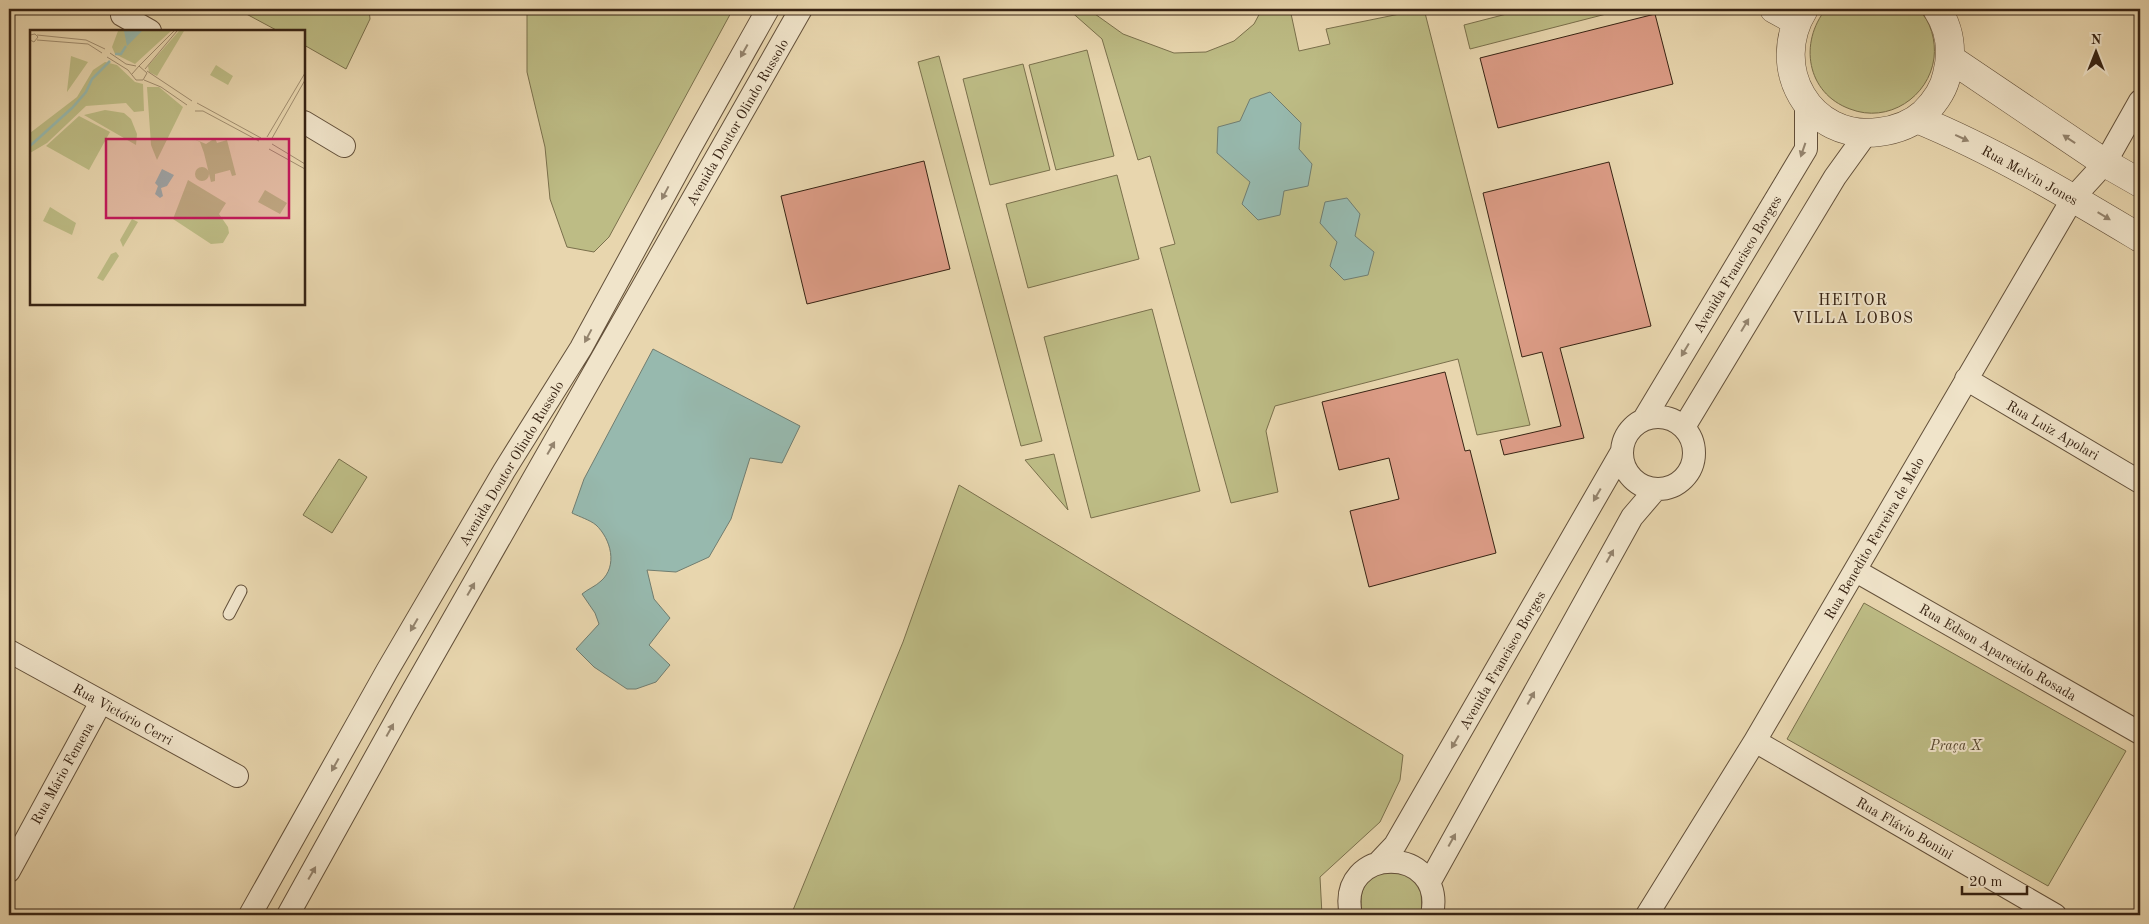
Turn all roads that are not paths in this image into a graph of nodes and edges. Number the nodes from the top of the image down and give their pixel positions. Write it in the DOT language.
graph roads {
  1 [pos="768,9"];
  2 [pos="801,9"];
  3 [pos="1938,9"];
  4 [pos="1791,13"];
  5 [pos="122,15"];
  6 [pos="148,30"];
  7 [pos="1951,59"];
  8 [pos="2140,101"];
  9 [pos="1806,102"];
  10 [pos="1917,119"];
  11 [pos="305,123"];
  12 [pos="1866,134"];
  13 [pos="344,146"];
  14 [pos="2105,163"];
  15 [pos="2140,183"];
  16 [pos="2073,198"];
  17 [pos="2140,238"];
  18 [pos="1966,380"];
  19 [pos="1644,419"];
  20 [pos="1684,427"];
  21 [pos="1622,453"];
  22 [pos="504,471"];
  23 [pos="2140,482"];
  24 [pos="529,486"];
  25 [pos="1656,489"];
  26 [pos="1856,571"];
  27 [pos="241,591"];
  28 [pos="229,614"];
  29 [pos="9,652"];
  30 [pos="387,671"];
  31 [pos="416,686"];
  32 [pos="376,692"];
  33 [pos="101,702"];
  34 [pos="404,706"];
  35 [pos="2140,733"];
  36 [pos="1755,741"];
  37 [pos="237,776"];
  38 [pos="1378,863"];
  39 [pos="9,871"];
  40 [pos="1429,883"];
  41 [pos="250,915"];
  42 [pos="288,915"];
  43 [pos="1351,915"];
  44 [pos="1432,915"];
  45 [pos="1647,915"];
  46 [pos="2055,915"];
  1 -- 22 [label="street, Avenida Doutor Olindo Russolo, one-way"];
  24 -- 2 [label="street, Avenida Doutor Olindo Russolo, one-way"];
  3 -- 7 [label="street"];
  4 -- 9 [label="street"];
  5 -- 6 [label="street"];
  7 -- 10 [label="street"];
  14 -- 7 [label="street, one-way"];
  8 -- 14 [label="street, Rua Benedito Ferreira de Melo"];
  9 -- 12 [label="street"];
  9 -- 19 [label="street, Avenida Francisco Borges, one-way"];
  10 -- 12 [label="street"];
  10 -- 16 [label="street, Rua Melvin Jones, one-way"];
  11 -- 13 [label="street"];
  20 -- 12 [label="street, one-way"];
  14 -- 15 [label="street"];
  14 -- 16 [label="street, Rua Benedito Ferreira de Melo"];
  16 -- 17 [label="street, Rua Melvin Jones, one-way"];
  16 -- 18 [label="street, Rua Benedito Ferreira de Melo"];
  18 -- 23 [label="street, Rua Luiz Apolari"];
  18 -- 26 [label="street, Rua Benedito Ferreira de Melo"];
  19 -- 20 [label="street"];
  19 -- 21 [label="street"];
  20 -- 25 [label="street"];
  21 -- 25 [label="street"];
  21 -- 38 [label="street, Avenida Francisco Borges, one-way"];
  22 -- 24 [label="street"];
  22 -- 30 [label="street, Avenida Doutor Olindo Russolo, one-way"];
  31 -- 24 [label="street, Avenida Doutor Olindo Russolo, one-way"];
  40 -- 25 [label="street, one-way"];
  26 -- 35 [label="street, Rua Edson Aparecido Rosada"];
  26 -- 36 [label="street, Rua Benedito Ferreira de Melo"];
  27 -- 28 [label="lane"];
  29 -- 33 [label="street, Rua Victório Cerri"];
  30 -- 31 [label="street"];
  30 -- 32 [label="street, Avenida Doutor Olindo Russolo"];
  31 -- 34 [label="street, Avenida Doutor Olindo Russolo"];
  32 -- 34 [label="street"];
  32 -- 41 [label="street, Avenida Doutor Olindo Russolo, one-way"];
  33 -- 37 [label="street, Rua Victório Cerri"];
  33 -- 39 [label="street, Rua Mário Femena"];
  42 -- 34 [label="street, Avenida Doutor Olindo Russolo, one-way"];
  36 -- 45 [label="street, Rua Benedito Ferreira de Melo"];
  36 -- 46 [label="street, Rua Flávio Bonini"];
  38 -- 40 [label="street"];
  38 -- 43 [label="street, Avenida Francisco Borges"];
  40 -- 44 [label="street"];
}
